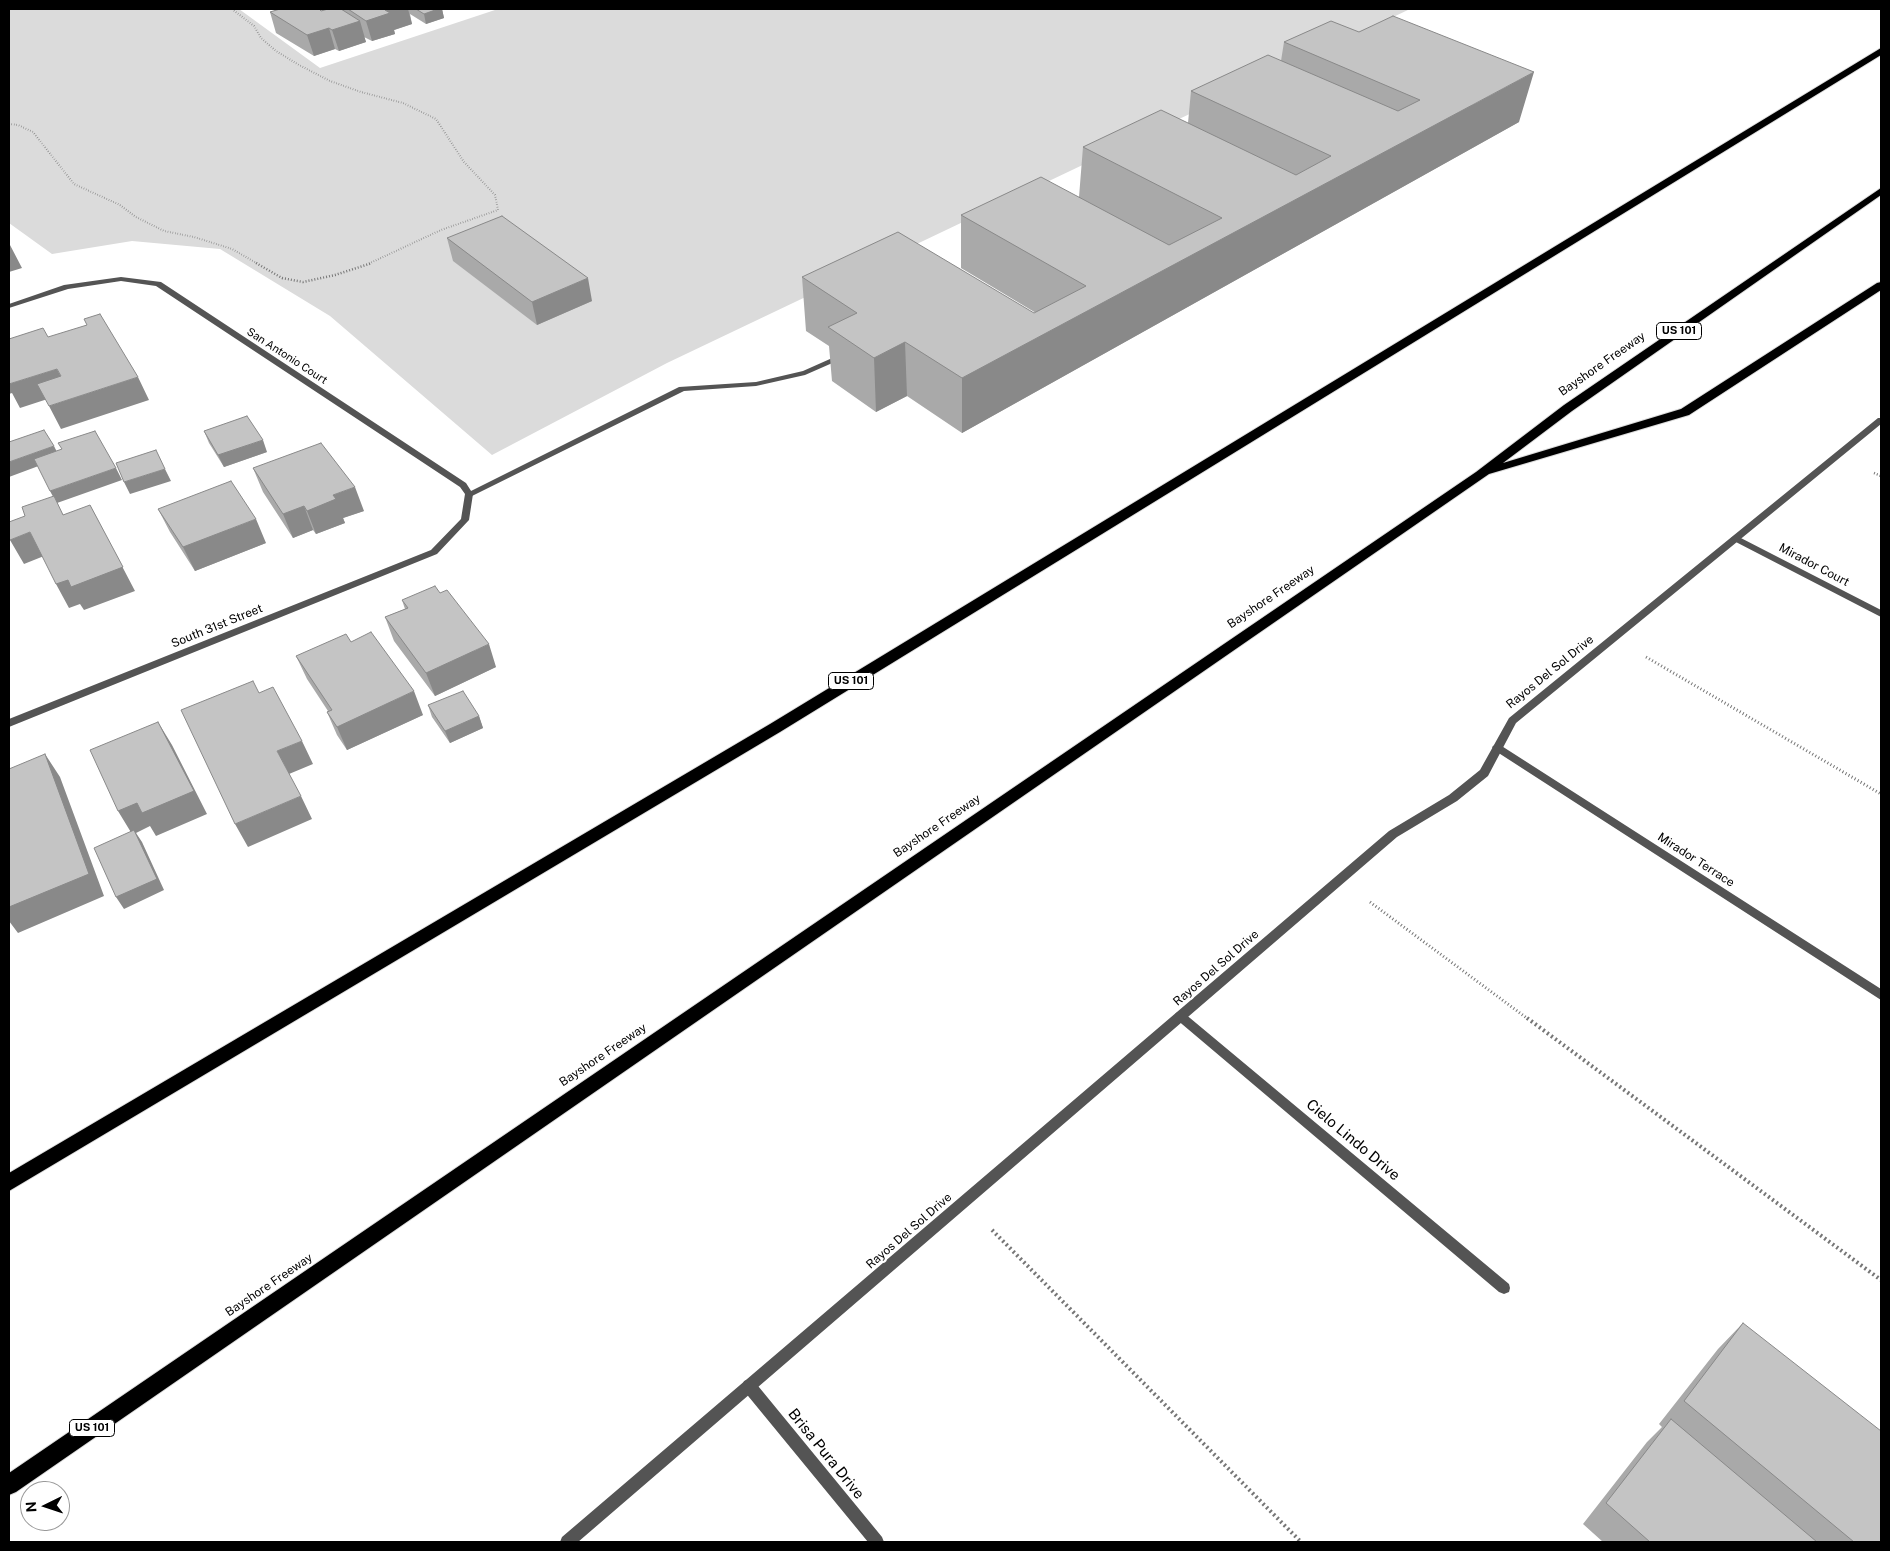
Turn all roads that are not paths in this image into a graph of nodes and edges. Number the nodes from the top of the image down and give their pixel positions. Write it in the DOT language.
graph roads {
  1 [pos="1881,51"];
  2 [pos="1881,191"];
  3 [pos="1881,285"];
  4 [pos="9,306"];
  5 [pos="844,356"];
  6 [pos="1881,420"];
  7 [pos="1480,475"];
  8 [pos="469,494"];
  9 [pos="1735,538"];
  10 [pos="1881,614"];
  11 [pos="9,723"];
  12 [pos="1497,747"];
  13 [pos="1881,995"];
  14 [pos="1180,1016"];
  15 [pos="9,1183"];
  16 [pos="1504,1288"];
  17 [pos="749,1386"];
  18 [pos="9,1485"];
  19 [pos="567,1542"];
  20 [pos="877,1542"];
  1 -- 15 [label="highway, US 101"];
  2 -- 7 [label="highway, Bayshore Freeway / US 101"];
  3 -- 7 [label="highway"];
  4 -- 8 [label="street, San Antonio Court"];
  5 -- 8 [label="street"];
  6 -- 9 [label="street, Rayos Del Sol Drive"];
  7 -- 18 [label="highway, Bayshore Freeway / US 101"];
  8 -- 11 [label="street, South 31st Street"];
  9 -- 10 [label="street, Mirador Court"];
  9 -- 12 [label="street, Rayos Del Sol Drive"];
  12 -- 13 [label="street, Mirador Terrace"];
  12 -- 14 [label="street, Rayos Del Sol Drive"];
  14 -- 16 [label="street, Cielo Lindo Drive"];
  14 -- 17 [label="street, Rayos Del Sol Drive"];
  17 -- 19 [label="street, Rayos Del Sol Drive"];
  17 -- 20 [label="street, Brisa Pura Drive"];
}
